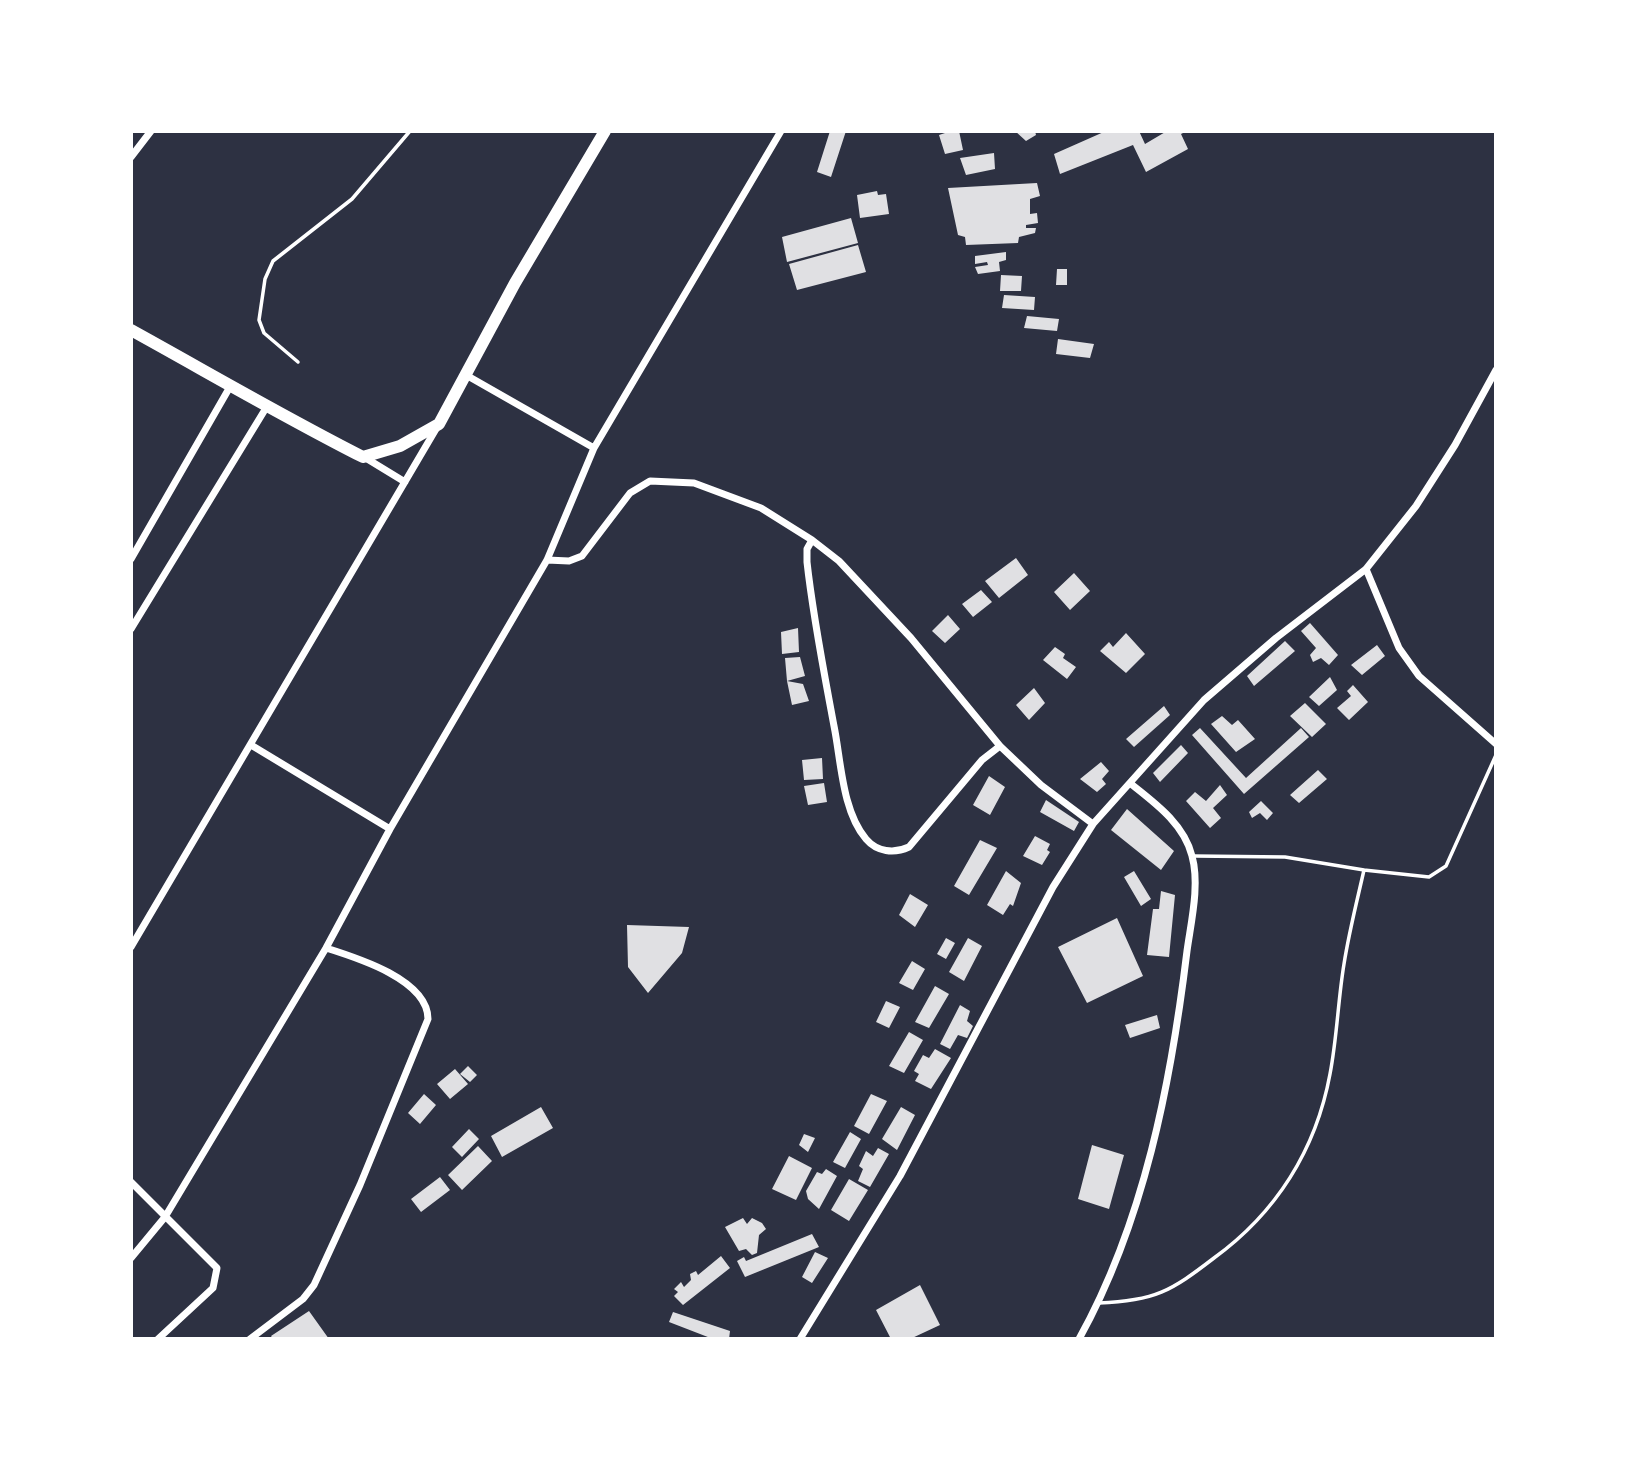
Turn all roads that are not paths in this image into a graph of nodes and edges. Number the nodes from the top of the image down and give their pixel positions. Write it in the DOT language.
graph roads {
  1 [pos="151,131"];
  2 [pos="410,131"];
  3 [pos="605,131"];
  4 [pos="781,131"];
  5 [pos="131,158"];
  6 [pos="131,330"];
  7 [pos="298,362"];
  8 [pos="1496,370"];
  9 [pos="466,375"];
  10 [pos="231,385"];
  11 [pos="266,408"];
  12 [pos="439,424"];
  13 [pos="594,448"];
  14 [pos="363,457"];
  15 [pos="405,482"];
  16 [pos="812,540"];
  17 [pos="131,559"];
  18 [pos="547,560"];
  19 [pos="1366,569"];
  20 [pos="131,629"];
  21 [pos="1496,744"];
  22 [pos="251,745"];
  23 [pos="1000,746"];
  24 [pos="1496,755"];
  25 [pos="1131,784"];
  26 [pos="1093,824"];
  27 [pos="390,829"];
  28 [pos="1192,856"];
  29 [pos="1364,870"];
  30 [pos="131,947"];
  31 [pos="326,948"];
  32 [pos="131,1182"];
  33 [pos="165,1217"];
  34 [pos="131,1258"];
  35 [pos="1099,1303"];
  36 [pos="158,1339"];
  37 [pos="250,1339"];
  38 [pos="800,1339"];
  39 [pos="1079,1339"];
  1 -- 5 [label="street"];
  2 -- 7 [label="lane"];
  3 -- 9 [label="highway"];
  4 -- 13 [label="street"];
  6 -- 10 [label="highway"];
  8 -- 19 [label="street"];
  9 -- 12 [label="highway"];
  9 -- 13 [label="street"];
  10 -- 11 [label="highway"];
  10 -- 17 [label="street"];
  11 -- 14 [label="highway"];
  11 -- 20 [label="street"];
  12 -- 14 [label="highway"];
  12 -- 15 [label="street"];
  13 -- 18 [label="street"];
  14 -- 15 [label="street"];
  15 -- 22 [label="street"];
  16 -- 18 [label="street"];
  16 -- 23 [label="street"];
  16 -- 23 [label="street"];
  18 -- 27 [label="street"];
  19 -- 21 [label="street"];
  19 -- 25 [label="street"];
  22 -- 27 [label="street"];
  22 -- 30 [label="street"];
  23 -- 26 [label="street"];
  24 -- 29 [label="lane"];
  25 -- 26 [label="street"];
  25 -- 28 [label="street"];
  26 -- 38 [label="street"];
  27 -- 31 [label="street"];
  28 -- 29 [label="lane"];
  28 -- 35 [label="street"];
  29 -- 35 [label="lane"];
  31 -- 33 [label="street"];
  31 -- 37 [label="street"];
  32 -- 33 [label="street"];
  33 -- 34 [label="street"];
  33 -- 36 [label="street"];
  35 -- 39 [label="street"];
}
